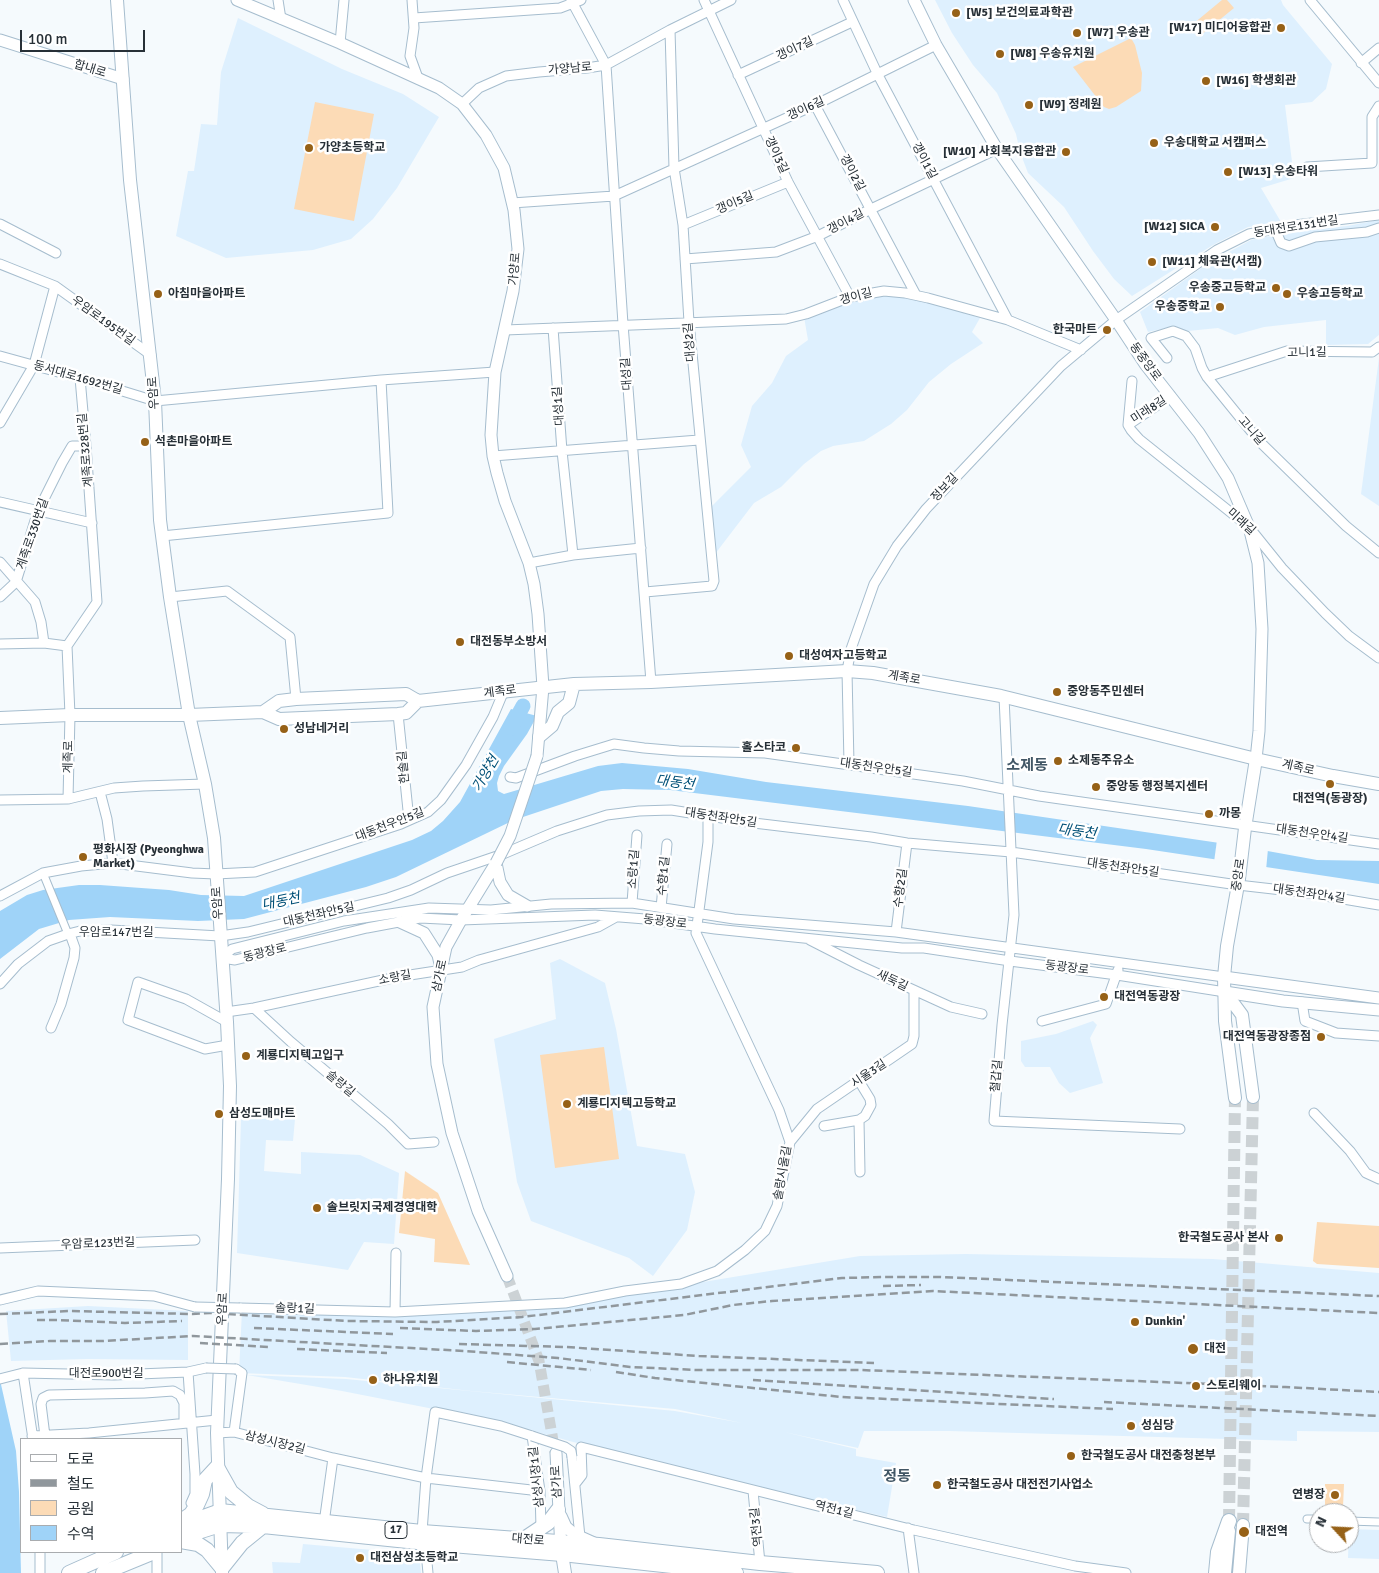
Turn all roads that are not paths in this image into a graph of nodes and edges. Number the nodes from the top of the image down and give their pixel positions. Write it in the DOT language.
graph roads {
  1 [pos="117,0"];
  2 [pos="237,0"];
  3 [pos="278,0"];
  4 [pos="344,0"];
  5 [pos="412,0"];
  6 [pos="704,0"];
  7 [pos="731,0"];
  8 [pos="843,0"];
  9 [pos="914,0"];
  10 [pos="1310,0"];
  11 [pos="575,1"];
  12 [pos="710,10"];
  13 [pos="414,18"];
  14 [pos="281,20"];
  15 [pos="852,22"];
  16 [pos="670,30"];
  17 [pos="0,40"];
  18 [pos="340,43"];
  19 [pos="936,45"];
  20 [pos="1379,48"];
  21 [pos="1361,63"];
  22 [pos="606,65"];
  23 [pos="738,75"];
  24 [pos="878,75"];
  25 [pos="418,78"];
  26 [pos="123,79"];
  27 [pos="1379,83"];
  28 [pos="462,104"];
  29 [pos="815,105"];
  30 [pos="1379,106"];
  31 [pos="763,128"];
  32 [pos="996,149"];
  33 [pos="1307,166"];
  34 [pos="674,168"];
  35 [pos="934,179"];
  36 [pos="788,182"];
  37 [pos="614,196"];
  38 [pos="512,202"];
  39 [pos="871,208"];
  40 [pos="1379,215"];
  41 [pos="0,224"];
  42 [pos="682,225"];
  43 [pos="1379,228"];
  44 [pos="1275,229"];
  45 [pos="818,236"];
  46 [pos="56,253"];
  47 [pos="685,259"];
  48 [pos="0,264"];
  49 [pos="55,286"];
  50 [pos="916,295"];
  51 [pos="850,296"];
  52 [pos="1008,320"];
  53 [pos="1116,320"];
  54 [pos="689,322"];
  55 [pos="623,324"];
  56 [pos="553,328"];
  57 [pos="505,330"];
  58 [pos="1094,339"];
  59 [pos="1379,347"];
  60 [pos="1081,350"];
  61 [pos="151,355"];
  62 [pos="1,358"];
  63 [pos="1167,358"];
  64 [pos="34,365"];
  65 [pos="495,372"];
  66 [pos="1207,377"];
  67 [pos="80,378"];
  68 [pos="381,380"];
  69 [pos="1132,381"];
  70 [pos="1171,396"];
  71 [pos="155,401"];
  72 [pos="0,423"];
  73 [pos="1128,425"];
  74 [pos="699,440"];
  75 [pos="86,446"];
  76 [pos="633,446"];
  77 [pos="562,451"];
  78 [pos="493,456"];
  79 [pos="0,502"];
  80 [pos="38,511"];
  81 [pos="92,523"];
  82 [pos="1249,527"];
  83 [pos="162,536"];
  84 [pos="641,548"];
  85 [pos="1379,553"];
  86 [pos="572,554"];
  87 [pos="0,562"];
  88 [pos="529,563"];
  89 [pos="16,582"];
  90 [pos="645,592"];
  91 [pos="0,597"];
  92 [pos="170,597"];
  93 [pos="44,643"];
  94 [pos="0,644"];
  95 [pos="67,646"];
  96 [pos="1379,658"];
  97 [pos="847,671"];
  98 [pos="651,682"];
  99 [pos="574,684"];
  100 [pos="543,687"];
  101 [pos="503,693"];
  102 [pos="1004,697"];
  103 [pos="296,699"];
  104 [pos="418,701"];
  105 [pos="264,712"];
  106 [pos="398,714"];
  107 [pos="70,715"];
  108 [pos="189,716"];
  109 [pos="0,718"];
  110 [pos="539,737"];
  111 [pos="1256,758"];
  112 [pos="849,764"];
  113 [pos="510,777"];
  114 [pos="206,784"];
  115 [pos="1379,784"];
  116 [pos="100,792"];
  117 [pos="1009,792"];
  118 [pos="68,799"];
  119 [pos="0,800"];
  120 [pos="708,816"];
  121 [pos="409,820"];
  122 [pos="1245,826"];
  123 [pos="637,835"];
  124 [pos="907,843"];
  125 [pos="668,844"];
  126 [pos="1379,844"];
  127 [pos="1011,849"];
  128 [pos="496,863"];
  129 [pos="113,864"];
  130 [pos="43,873"];
  131 [pos="216,874"];
  132 [pos="1239,882"];
  133 [pos="0,896"];
  134 [pos="632,903"];
  135 [pos="1379,905"];
  136 [pos="527,906"];
  137 [pos="662,908"];
  138 [pos="467,909"];
  139 [pos="698,914"];
  140 [pos="617,917"];
  141 [pos="461,920"];
  142 [pos="400,922"];
  143 [pos="696,926"];
  144 [pos="896,932"];
  145 [pos="68,933"];
  146 [pos="220,936"];
  147 [pos="806,938"];
  148 [pos="1011,948"];
  149 [pos="222,958"];
  150 [pos="1010,961"];
  151 [pos="1120,962"];
  152 [pos="441,969"];
  153 [pos="1117,975"];
  154 [pos="1224,977"];
  155 [pos="0,984"];
  156 [pos="914,991"];
  157 [pos="1225,992"];
  158 [pos="1379,998"];
  159 [pos="1302,1002"];
  160 [pos="254,1008"];
  161 [pos="1379,1010"];
  162 [pos="982,1014"];
  163 [pos="226,1017"];
  164 [pos="1042,1021"];
  165 [pos="51,1028"];
  166 [pos="1379,1036"];
  167 [pos="228,1045"];
  168 [pos="859,1081"];
  169 [pos="1253,1097"];
  170 [pos="1235,1098"];
  171 [pos="1314,1113"];
  172 [pos="859,1120"];
  173 [pos="824,1126"];
  174 [pos="1180,1129"];
  175 [pos="434,1142"];
  176 [pos="790,1142"];
  177 [pos="860,1172"];
  178 [pos="1379,1179"];
  179 [pos="195,1240"];
  180 [pos="0,1248"];
  181 [pos="396,1253"];
  182 [pos="507,1276"];
  183 [pos="2,1300"];
  184 [pos="565,1302"];
  185 [pos="395,1312"];
  186 [pos="188,1372"];
  187 [pos="23,1373"];
  188 [pos="0,1379"];
  189 [pos="188,1422"];
  190 [pos="217,1426"];
  191 [pos="234,1432"];
  192 [pos="45,1436"];
  193 [pos="89,1436"];
  194 [pos="532,1436"];
  195 [pos="32,1438"];
  196 [pos="556,1453"];
  197 [pos="333,1458"];
  198 [pos="218,1467"];
  199 [pos="426,1478"];
  200 [pos="575,1484"];
  201 [pos="540,1491"];
  202 [pos="753,1491"];
  203 [pos="558,1510"];
  204 [pos="220,1518"];
  205 [pos="182,1521"];
  206 [pos="265,1521"];
  207 [pos="1359,1521"];
  208 [pos="1379,1522"];
  209 [pos="324,1523"];
  210 [pos="1236,1523"];
  211 [pos="182,1525"];
  212 [pos="541,1528"];
  213 [pos="908,1528"];
  214 [pos="580,1537"];
  215 [pos="425,1538"];
  216 [pos="524,1539"];
  217 [pos="182,1540"];
  218 [pos="182,1541"];
  219 [pos="599,1545"];
  220 [pos="561,1549"];
  221 [pos="40,1553"];
  222 [pos="153,1553"];
  223 [pos="156,1553"];
  224 [pos="101,1555"];
  225 [pos="760,1563"];
  226 [pos="222,1571"];
  227 [pos="40,1573"];
  228 [pos="69,1573"];
  229 [pos="103,1573"];
  230 [pos="157,1573"];
  231 [pos="428,1573"];
  232 [pos="565,1573"];
  233 [pos="736,1573"];
  234 [pos="877,1573"];
  235 [pos="914,1573"];
  236 [pos="1126,1573"];
  237 [pos="1216,1573"];
  238 [pos="1225,1573"];
  239 [pos="1239,1573"];
  1 -- 26 [label="main road, 우암로"];
  2 -- 14 [label="street, 가양로"];
  3 -- 14 [label="street"];
  4 -- 18 [label="street"];
  5 -- 13 [label="street"];
  6 -- 12 [label="street, 갱이3길"];
  7 -- 12 [label="street, 가양남로"];
  8 -- 15 [label="street, 갱이1길"];
  9 -- 19 [label="street, 동중앙로"];
  10 -- 21 [label="street"];
  11 -- 13 [label="street"];
  11 -- 22 [label="street"];
  12 -- 16 [label="street, 가양남로"];
  12 -- 23 [label="street, 갱이3길"];
  13 -- 25 [label="street"];
  14 -- 18 [label="street, 가양로"];
  15 -- 23 [label="street, 갱이7길"];
  15 -- 24 [label="street, 갱이1길"];
  16 -- 22 [label="street, 가양남로"];
  16 -- 34 [label="street, 대성2길"];
  17 -- 26 [label="street, 합내로"];
  18 -- 25 [label="street, 가양로"];
  19 -- 24 [label="street, 갱이6길"];
  19 -- 32 [label="street, 동중앙로"];
  20 -- 21 [label="street"];
  21 -- 27 [label="street"];
  22 -- 28 [label="street, 가양남로"];
  22 -- 37 [label="street, 대성길"];
  23 -- 31 [label="street, 갱이3길"];
  24 -- 29 [label="street, 갱이6길"];
  24 -- 35 [label="street, 갱이1길"];
  25 -- 28 [label="street, 가양로"];
  26 -- 61 [label="main road, 우암로"];
  28 -- 38 [label="street, 가양로"];
  29 -- 31 [label="street, 갱이6길"];
  29 -- 39 [label="street, 갱이2길"];
  30 -- 33 [label="street"];
  31 -- 34 [label="street, 갱이6길"];
  31 -- 36 [label="street, 갱이3길"];
  32 -- 35 [label="street, 갱이4길"];
  32 -- 53 [label="street, 동중앙로"];
  34 -- 37 [label="street, 갱이6길"];
  34 -- 42 [label="street, 대성2길"];
  35 -- 39 [label="street, 갱이4길"];
  35 -- 52 [label="street, 갱이1길"];
  36 -- 42 [label="street, 갱이5길"];
  36 -- 45 [label="street, 갱이3길"];
  37 -- 38 [label="street"];
  37 -- 55 [label="street, 대성길"];
  38 -- 57 [label="street, 가양로"];
  39 -- 45 [label="street, 갱이4길"];
  39 -- 50 [label="street, 갱이2길"];
  40 -- 44 [label="street, 동대전로131번길"];
  41 -- 46 [label="street"];
  42 -- 47 [label="street, 대성2길"];
  43 -- 44 [label="street"];
  44 -- 53 [label="street, 동대전로131번길"];
  45 -- 47 [label="street, 갱이4길"];
  45 -- 51 [label="street, 갱이3길"];
  47 -- 54 [label="street, 대성2길"];
  48 -- 49 [label="street, 우암로195번길"];
  49 -- 61 [label="street, 우암로195번길"];
  49 -- 64 [label="street, 우암로195번길"];
  50 -- 51 [label="street, 갱이길"];
  50 -- 52 [label="street, 갱이길"];
  51 -- 54 [label="street, 갱이길"];
  52 -- 60 [label="street, 갱이길"];
  53 -- 58 [label="street, 동대전로131번길"];
  53 -- 70 [label="street, 동중앙로"];
  54 -- 55 [label="street, 갱이길"];
  54 -- 74 [label="street, 대성2길"];
  55 -- 56 [label="street"];
  55 -- 76 [label="street, 대성길"];
  56 -- 57 [label="street"];
  56 -- 77 [label="street, 대성1길"];
  57 -- 65 [label="street, 가양로"];
  58 -- 60 [label="street, 정보길"];
  59 -- 66 [label="street, 고니1길"];
  60 -- 97 [label="street, 정보길"];
  61 -- 71 [label="main road, 우암로"];
  62 -- 64 [label="street, 동서대로1692번길"];
  63 -- 66 [label="street, 고니길"];
  64 -- 67 [label="street, 동서대로1692번길"];
  64 -- 72 [label="street"];
  65 -- 68 [label="street"];
  65 -- 78 [label="street, 가양로"];
  66 -- 85 [label="street, 고니길"];
  67 -- 71 [label="street, 동서대로1692번길"];
  67 -- 75 [label="street, 계족로328번길"];
  68 -- 71 [label="street"];
  68 -- 83 [label="street"];
  69 -- 73 [label="street"];
  70 -- 73 [label="street, 미래8길"];
  70 -- 82 [label="street, 동중앙로"];
  71 -- 83 [label="main road, 우암로"];
  73 -- 82 [label="street, 미래길"];
  74 -- 76 [label="street"];
  74 -- 90 [label="street, 대성2길"];
  75 -- 80 [label="street, 계족로330번길"];
  75 -- 81 [label="street, 계족로328번길"];
  76 -- 77 [label="street"];
  76 -- 84 [label="street, 대성길"];
  77 -- 78 [label="street"];
  77 -- 86 [label="street, 대성1길"];
  78 -- 88 [label="street, 가양로"];
  79 -- 80 [label="street"];
  80 -- 81 [label="street"];
  80 -- 89 [label="street, 계족로330번길"];
  81 -- 95 [label="street, 계족로328번길"];
  82 -- 96 [label="street, 미래길"];
  82 -- 111 [label="street, 동중앙로"];
  83 -- 92 [label="main road, 우암로"];
  84 -- 86 [label="street"];
  84 -- 90 [label="street, 대성길"];
  86 -- 88 [label="street"];
  87 -- 89 [label="street, 계족로330번길"];
  88 -- 100 [label="street, 가양로"];
  89 -- 91 [label="street"];
  89 -- 93 [label="street, 계족로330번길"];
  90 -- 98 [label="street, 대성길"];
  92 -- 103 [label="street"];
  92 -- 108 [label="main road, 우암로"];
  93 -- 94 [label="street"];
  93 -- 95 [label="street"];
  95 -- 107 [label="street"];
  97 -- 98 [label="main road, 계족로"];
  97 -- 102 [label="main road, 계족로"];
  97 -- 112 [label="street, 정보길"];
  98 -- 99 [label="main road, 계족로"];
  99 -- 100 [label="main road, 계족로"];
  99 -- 110 [label="main road"];
  100 -- 101 [label="main road, 계족로"];
  100 -- 110 [label="street, 삼가로"];
  101 -- 104 [label="main road, 계족로"];
  101 -- 121 [label="street, 대동천우안5길"];
  102 -- 111 [label="main road, 계족로"];
  102 -- 117 [label="street"];
  103 -- 104 [label="main road, 계족로"];
  103 -- 105 [label="main road, 계족로"];
  104 -- 106 [label="main road, 계족로"];
  105 -- 106 [label="main road, 계족로"];
  105 -- 108 [label="main road, 계족로"];
  106 -- 121 [label="street, 한솔길"];
  107 -- 108 [label="main road, 계족로"];
  107 -- 109 [label="main road, 계족로"];
  107 -- 118 [label="street, 계족로"];
  108 -- 114 [label="main road, 우암로"];
  110 -- 128 [label="street, 삼가로, bridge"];
  111 -- 115 [label="main road, 계족로"];
  111 -- 122 [label="main road, 중앙로"];
  112 -- 113 [label="street, 대동천우안5길"];
  112 -- 117 [label="street, 대동천우안5길"];
  114 -- 116 [label="street"];
  114 -- 131 [label="main road, 우암로"];
  116 -- 118 [label="street"];
  116 -- 129 [label="street"];
  117 -- 122 [label="street, 대동천우안5길"];
  117 -- 127 [label="street, 철갑길"];
  118 -- 119 [label="street"];
  120 -- 124 [label="street, 대동천좌안5길"];
  120 -- 139 [label="street, 솔랑시울길"];
  120 -- 146 [label="street, 대동천좌안5길"];
  121 -- 131 [label="street, 대동천우안5길"];
  122 -- 126 [label="street, 대동천우안4길"];
  122 -- 132 [label="main road, 중앙로"];
  123 -- 134 [label="street, 소랑1길"];
  124 -- 127 [label="street, 대동천좌안5길"];
  124 -- 144 [label="street, 수향2길"];
  125 -- 137 [label="street, 수향1길"];
  127 -- 132 [label="street, 대동천좌안5길"];
  127 -- 148 [label="street, 철갑길"];
  128 -- 136 [label="street"];
  128 -- 138 [label="street, 삼가로"];
  129 -- 130 [label="street, 대동천우안5길"];
  129 -- 131 [label="street, 대동천우안5길"];
  130 -- 133 [label="street, 대동천우안5길"];
  130 -- 145 [label="street"];
  131 -- 146 [label="main road, 우암로"];
  132 -- 135 [label="street, 대동천좌안4길"];
  132 -- 154 [label="main road, 중앙로"];
  134 -- 136 [label="street, 동광장로"];
  134 -- 137 [label="street, 동광장로"];
  136 -- 138 [label="street, 동광장로"];
  137 -- 139 [label="street, 동광장로"];
  138 -- 141 [label="street, 삼가로"];
  138 -- 149 [label="street, 동광장로"];
  139 -- 143 [label="street, 솔랑시울길"];
  139 -- 144 [label="street, 동광장로"];
  140 -- 141 [label="street, 동광장로"];
  140 -- 143 [label="street, 동광장로"];
  140 -- 152 [label="street, 소랑길"];
  141 -- 142 [label="street, 동광장로"];
  141 -- 152 [label="street, 삼가로"];
  142 -- 149 [label="street, 동광장로"];
  142 -- 152 [label="street"];
  143 -- 147 [label="street, 동광장로"];
  143 -- 176 [label="street, 솔랑시울길"];
  144 -- 148 [label="street, 동광장로"];
  145 -- 146 [label="street, 우암로147번길"];
  145 -- 155 [label="street, 우암로147번길"];
  145 -- 165 [label="street"];
  146 -- 149 [label="main road, 우암로"];
  147 -- 150 [label="street, 동광장로"];
  147 -- 156 [label="street, 새둑길"];
  148 -- 150 [label="street, 철갑길"];
  148 -- 151 [label="street, 동광장로"];
  149 -- 163 [label="main road, 우암로"];
  150 -- 153 [label="street, 동광장로"];
  150 -- 174 [label="street, 철갑길"];
  151 -- 153 [label="street"];
  151 -- 154 [label="street, 동광장로"];
  152 -- 160 [label="street, 소랑길"];
  152 -- 182 [label="street, 삼가로"];
  153 -- 157 [label="street, 동광장로"];
  153 -- 164 [label="street"];
  154 -- 157 [label="main road, 중앙로"];
  154 -- 158 [label="street, 동광장로"];
  156 -- 162 [label="street, 새둑길"];
  156 -- 168 [label="street, 시울3길"];
  157 -- 159 [label="street, 동광장로"];
  157 -- 169 [label="main road"];
  157 -- 170 [label="main road, 중앙로"];
  159 -- 161 [label="street, 동광장로"];
  159 -- 166 [label="street"];
  160 -- 163 [label="street, 소랑길"];
  160 -- 175 [label="street, 솔랑길"];
  163 -- 167 [label="main road, 우암로"];
  163 -- 167 [label="street"];
  167 -- 190 [label="main road, 우암로"];
  168 -- 172 [label="street"];
  168 -- 176 [label="street, 시울3길"];
  171 -- 178 [label="street"];
  172 -- 173 [label="street"];
  172 -- 177 [label="street"];
  176 -- 184 [label="street, 솔랑시울길"];
  179 -- 180 [label="street, 우암로123번길"];
  181 -- 185 [label="street"];
  183 -- 185 [label="street, 솔랑1길, bridge"];
  184 -- 185 [label="street, 솔랑1길"];
  186 -- 187 [label="street, 대전로900번길"];
  186 -- 189 [label="street"];
  186 -- 191 [label="street, 대전로900번길, bridge"];
  187 -- 188 [label="street, 대전로900번길"];
  187 -- 195 [label="street"];
  189 -- 190 [label="street, 삼성시장2길"];
  189 -- 192 [label="street"];
  189 -- 193 [label="street, 삼성시장2길"];
  189 -- 205 [label="street"];
  190 -- 191 [label="street, 삼성시장2길"];
  190 -- 198 [label="main road, 우암로"];
  191 -- 197 [label="street, 삼성시장2길"];
  192 -- 193 [label="street, 삼성시장2길"];
  192 -- 195 [label="street, 삼성시장2길"];
  194 -- 199 [label="street, 삼성시장1길"];
  194 -- 200 [label="street, bridge"];
  194 -- 201 [label="street, 삼성시장1길"];
  196 -- 203 [label="street, 삼가로"];
  197 -- 199 [label="street, 삼성시장2길"];
  197 -- 209 [label="street"];
  198 -- 204 [label="main road, 우암로"];
  198 -- 205 [label="main road"];
  198 -- 206 [label="main road"];
  199 -- 201 [label="street, 삼성시장2길"];
  199 -- 215 [label="street"];
  200 -- 202 [label="street, 역전1길"];
  200 -- 214 [label="street"];
  201 -- 212 [label="street, 삼성시장1길"];
  202 -- 213 [label="street, 역전1길"];
  202 -- 225 [label="street, 역전3길"];
  203 -- 212 [label="main road"];
  203 -- 214 [label="street, 삼가로"];
  203 -- 220 [label="street, 삼가로"];
  204 -- 206 [label="main road, 대전로 / 17"];
  204 -- 211 [label="main road, 대전로"];
  204 -- 217 [label="main road, 대전로 / 17"];
  204 -- 226 [label="main road, 우암로"];
  206 -- 209 [label="main road, 대전로 / 17"];
  206 -- 215 [label="main road, 대전로 / 17"];
  206 -- 226 [label="main road"];
  207 -- 208 [label="street"];
  209 -- 215 [label="main road, 대전로 / 17"];
  210 -- 237 [label="main road"];
  210 -- 238 [label="main road"];
  210 -- 239 [label="main road"];
  212 -- 216 [label="main road"];
  213 -- 235 [label="street"];
  213 -- 236 [label="street, 역전1길"];
  214 -- 219 [label="street, 삼가로"];
  215 -- 216 [label="main road, 대전로 / 17"];
  215 -- 220 [label="main road, 대전로 / 17"];
  215 -- 231 [label="street"];
  216 -- 220 [label="main road, 대전로 / 17"];
  218 -- 226 [label="main road"];
  219 -- 220 [label="main road, 대전로 / 17"];
  219 -- 225 [label="main road, 대전로 / 17"];
  220 -- 232 [label="main road"];
  220 -- 233 [label="main road, 대전로 / 17"];
  221 -- 227 [label="street"];
  222 -- 229 [label="main road"];
  223 -- 230 [label="street"];
  224 -- 228 [label="main road"];
  225 -- 234 [label="main road, 대전로 / 17"];
}
